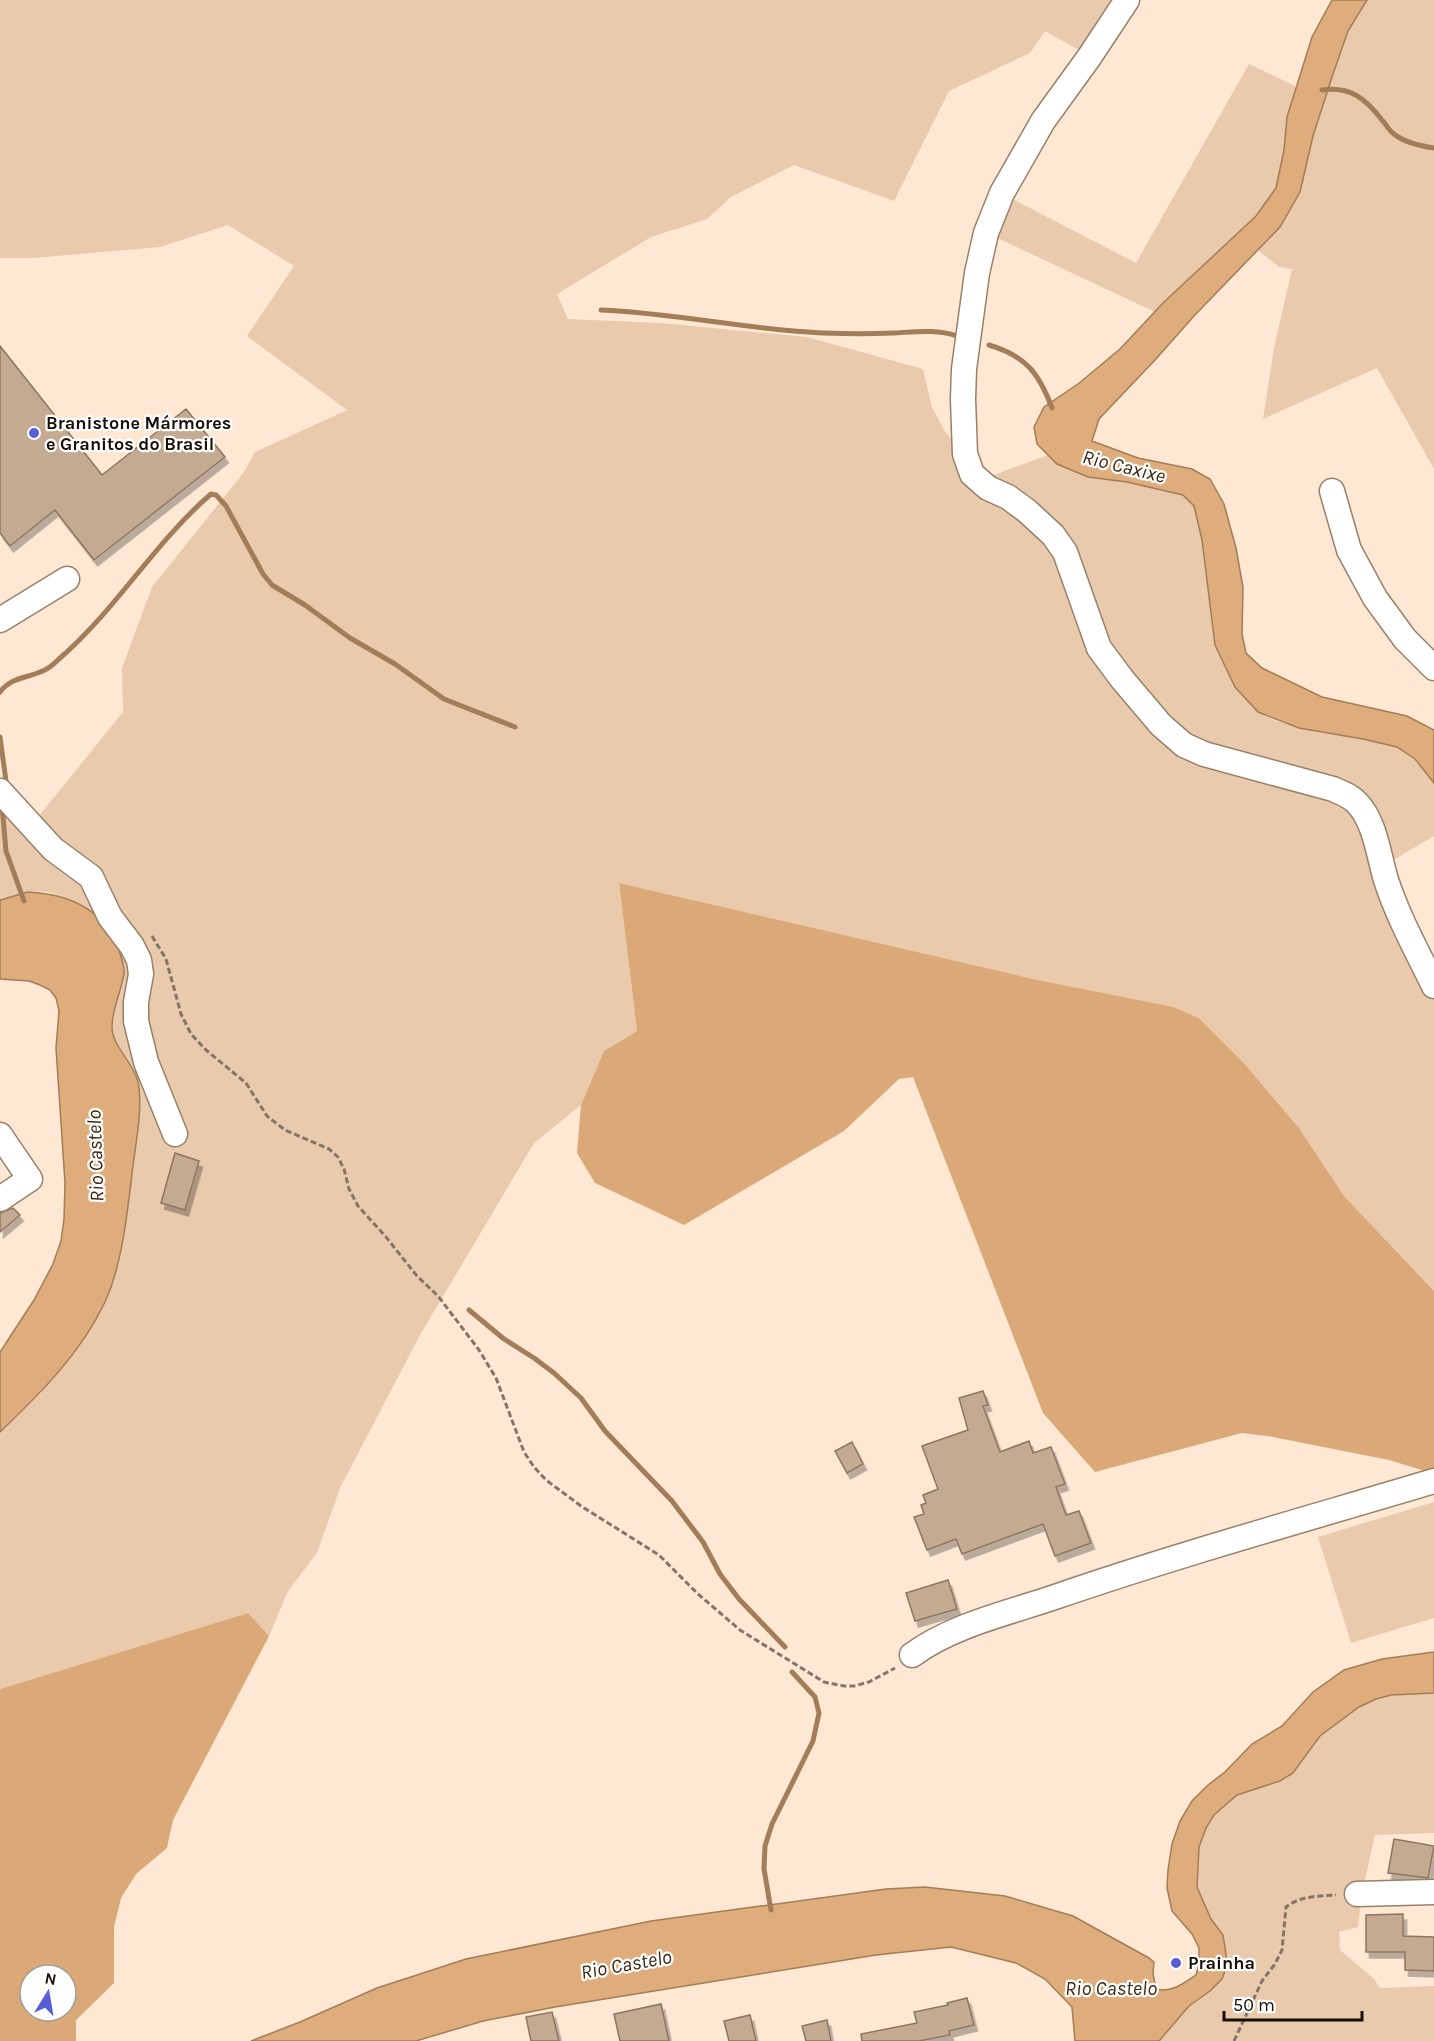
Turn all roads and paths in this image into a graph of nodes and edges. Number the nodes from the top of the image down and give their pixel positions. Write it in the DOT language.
graph roads {
  1 [pos="1127,0"];
  2 [pos="1332,491"];
  3 [pos="67,579"];
  4 [pos="0,620"];
  5 [pos="1434,668"];
  6 [pos="0,791"];
  7 [pos="149,932"];
  8 [pos="1434,986"];
  9 [pos="175,1134"];
  10 [pos="0,1135"];
  11 [pos="0,1199"];
  12 [pos="1434,1481"];
  13 [pos="912,1655"];
  14 [pos="1434,1892"];
  15 [pos="1357,1894"];
  16 [pos="1234,2041"];
  1 -- 8 [label="street"];
  2 -- 5 [label="street"];
  3 -- 4 [label="street"];
  6 -- 9 [label="street"];
  7 -- 13 [label="path"];
  10 -- 11 [label="street"];
  12 -- 13 [label="street"];
  14 -- 15 [label="street"];
  15 -- 16 [label="path"];
}
